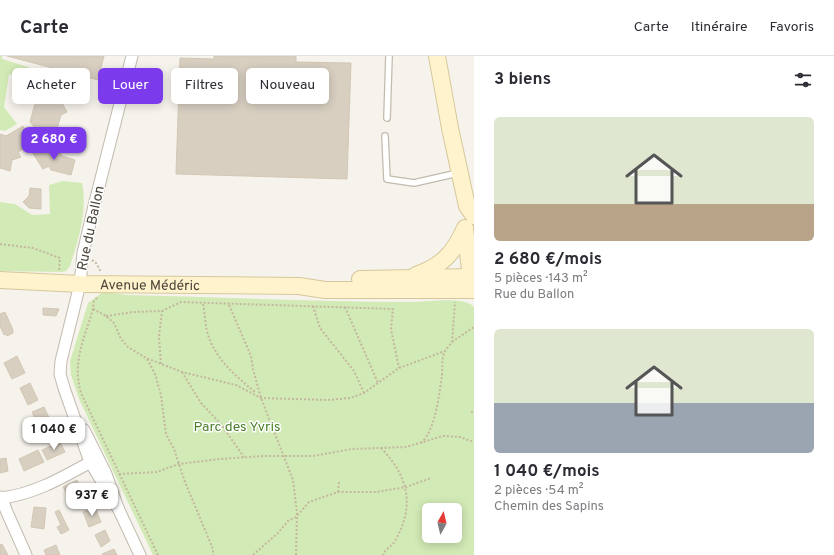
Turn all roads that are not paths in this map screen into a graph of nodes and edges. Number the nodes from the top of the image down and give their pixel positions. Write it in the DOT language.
graph roads {
  1 [pos="132,56"];
  2 [pos="389,56"];
  3 [pos="437,56"];
  4 [pos="387,118"];
  5 [pos="385,136"];
  6 [pos="460,172"];
  7 [pos="469,217"];
  8 [pos="408,278"];
  9 [pos="0,280"];
  10 [pos="473,283"];
  11 [pos="80,284"];
  12 [pos="299,286"];
  13 [pos="94,460"];
  14 [pos="1,498"];
  15 [pos="26,555"];
  16 [pos="140,555"];
  1 -- 11 [label="street, Rue du Ballon"];
  2 -- 4 [label="lane"];
  3 -- 6 [label="main road"];
  5 -- 6 [label="lane"];
  6 -- 7 [label="main road"];
  7 -- 8 [label="main road"];
  7 -- 10 [label="main road"];
  8 -- 10 [label="main road"];
  8 -- 12 [label="main road"];
  9 -- 11 [label="main road, Avenue Médéric"];
  10 -- 12 [label="main road"];
  11 -- 12 [label="main road, Avenue Médéric"];
  11 -- 13 [label="street, Rue du Ballon"];
  13 -- 14 [label="street"];
  13 -- 16 [label="street, Rue du Ballon"];
  14 -- 15 [label="street"];
}
